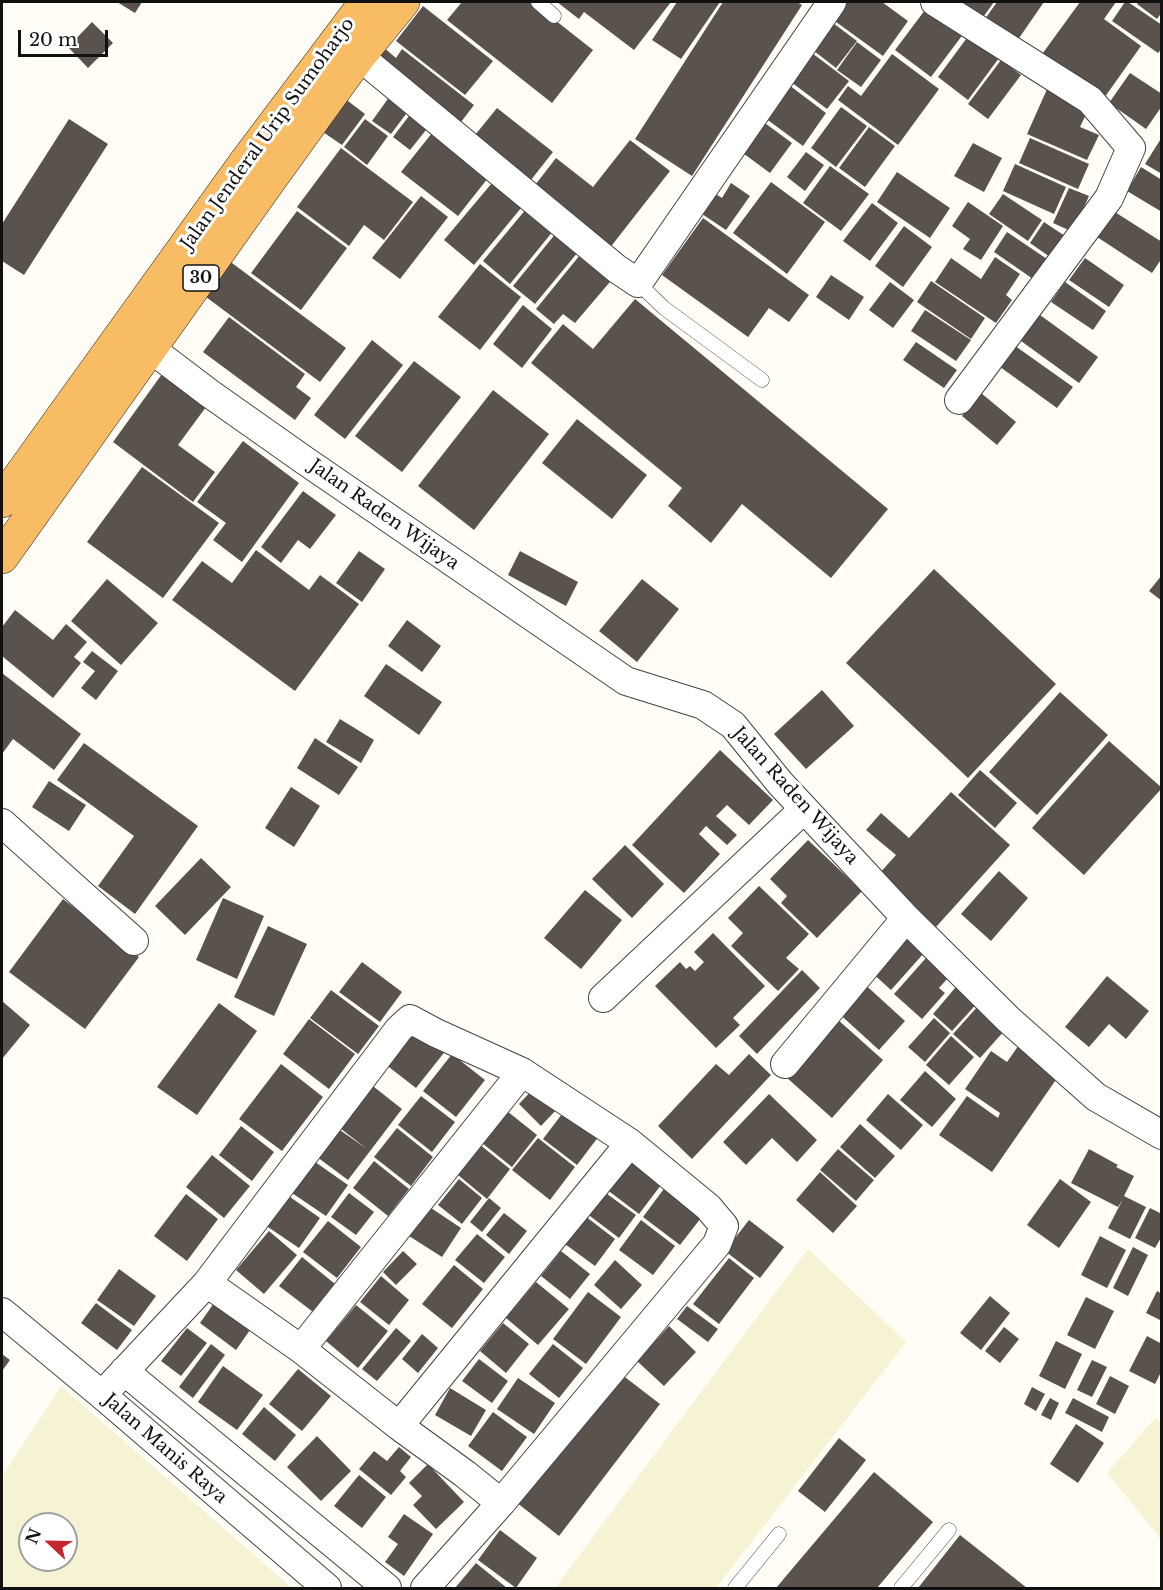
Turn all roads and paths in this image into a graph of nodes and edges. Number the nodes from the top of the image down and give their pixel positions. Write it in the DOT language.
graph roads {
  1 [pos="366,2"];
  2 [pos="403,2"];
  3 [pos="538,2"];
  4 [pos="832,2"];
  5 [pos="934,2"];
  6 [pos="554,16"];
  7 [pos="359,56"];
  8 [pos="638,283"];
  9 [pos="151,349"];
  10 [pos="762,380"];
  11 [pos="959,400"];
  12 [pos="2,501"];
  13 [pos="2,557"];
  14 [pos="804,809"];
  15 [pos="2,823"];
  16 [pos="906,918"];
  17 [pos="134,941"];
  18 [pos="603,998"];
  19 [pos="785,1064"];
  20 [pos="522,1072"];
  21 [pos="1161,1135"];
  22 [pos="630,1143"];
  23 [pos="207,1283"];
  24 [pos="2,1312"];
  25 [pos="301,1349"];
  26 [pos="124,1371"];
  27 [pos="102,1395"];
  28 [pos="399,1426"];
  29 [pos="501,1503"];
  30 [pos="949,1530"];
  31 [pos="779,1534"];
  32 [pos="327,1588"];
  33 [pos="387,1588"];
  34 [pos="425,1588"];
  35 [pos="735,1588"];
  36 [pos="901,1588"];
  1 -- 12 [label="highway, Jalan Jenderal Urip Sumoharjo / 30"];
  2 -- 7 [label="highway, Jalan Jenderal Urip Sumoharjo / 30"];
  3 -- 6 [label="lane"];
  4 -- 8 [label="street"];
  5 -- 11 [label="street"];
  7 -- 8 [label="street"];
  7 -- 9 [label="highway, Jalan Jenderal Urip Sumoharjo / 30"];
  8 -- 10 [label="lane"];
  9 -- 13 [label="highway, Jalan Jenderal Urip Sumoharjo / 30"];
  9 -- 14 [label="street, Jalan Raden Wijaya"];
  14 -- 16 [label="street, Jalan Raden Wijaya"];
  14 -- 18 [label="street"];
  15 -- 17 [label="street"];
  16 -- 19 [label="street"];
  16 -- 21 [label="street, Jalan Raden Wijaya"];
  20 -- 22 [label="street"];
  20 -- 23 [label="street"];
  20 -- 25 [label="street"];
  22 -- 28 [label="street"];
  22 -- 29 [label="street"];
  23 -- 25 [label="street"];
  23 -- 26 [label="street"];
  24 -- 27 [label="street, Jalan Manis Raya"];
  25 -- 28 [label="street"];
  26 -- 27 [label="street"];
  26 -- 33 [label="street"];
  27 -- 32 [label="street, Jalan Manis Raya"];
  28 -- 29 [label="street"];
  29 -- 34 [label="street"];
  30 -- 36 [label="lane"];
  31 -- 35 [label="lane"];
}
